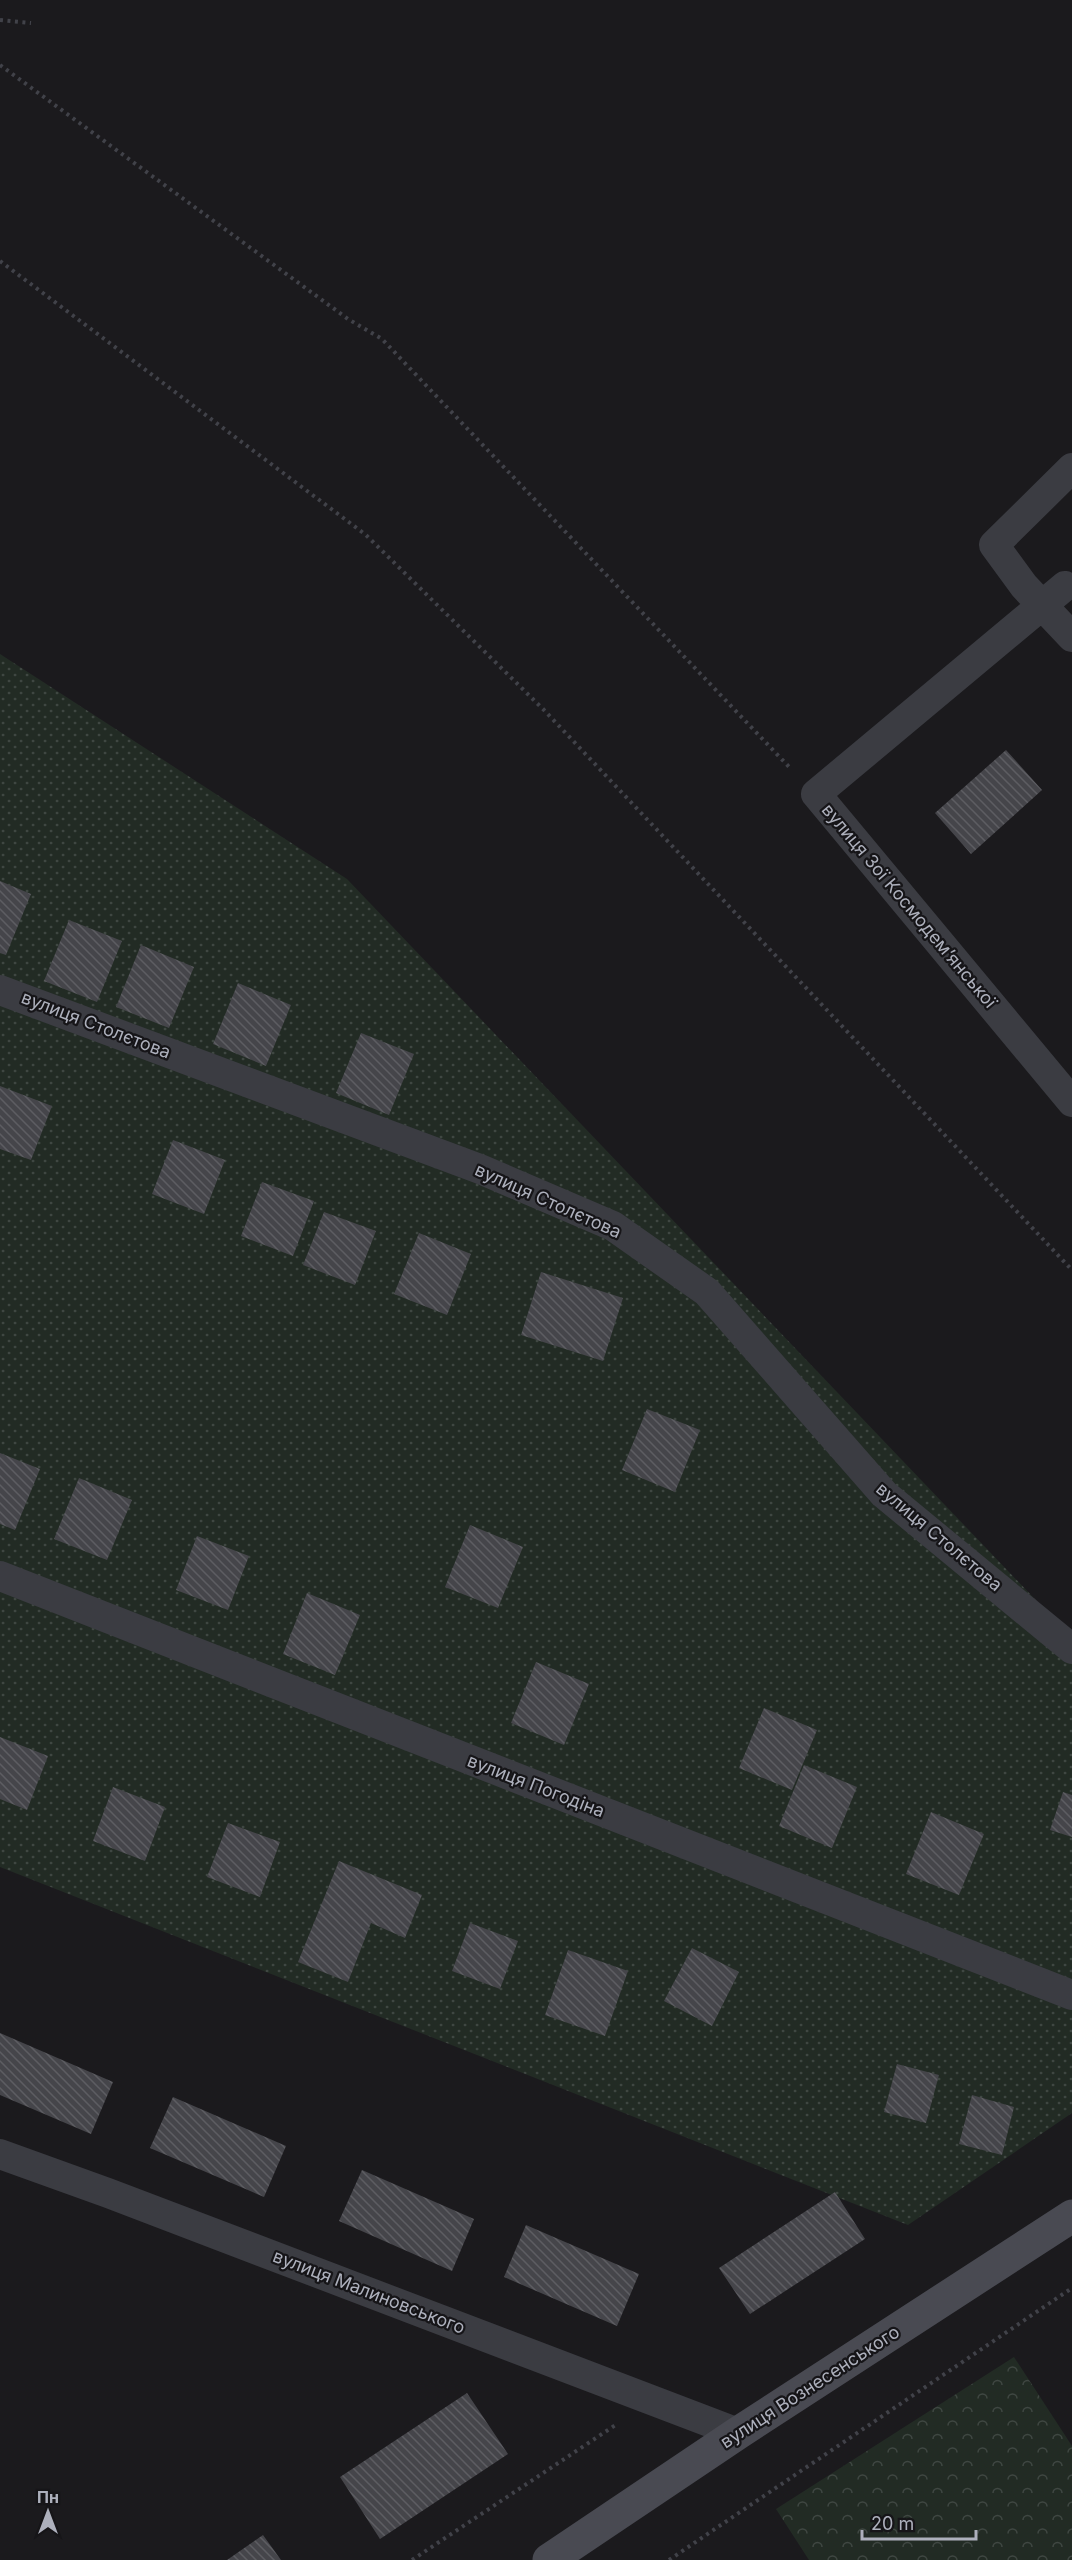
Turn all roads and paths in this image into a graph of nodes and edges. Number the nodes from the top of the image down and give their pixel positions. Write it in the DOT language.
graph roads {
  1 [pos="0,20"];
  2 [pos="31,23"];
  3 [pos="0,65"];
  4 [pos="0,261"];
  5 [pos="1072,468"];
  6 [pos="1065,586"];
  7 [pos="1034,596"];
  8 [pos="1072,636"];
  9 [pos="816,794"];
  10 [pos="0,990"];
  11 [pos="1072,1101"];
  12 [pos="1072,1270"];
  13 [pos="0,1576"];
  14 [pos="1072,1649"];
  15 [pos="1072,1995"];
  16 [pos="0,2154"];
  17 [pos="1072,2216"];
  18 [pos="1072,2288"];
  19 [pos="653,2401"];
  20 [pos="738,2433"];
  21 [pos="412,2560"];
  22 [pos="549,2560"];
  23 [pos="669,2560"];
  1 -- 2 [label="path"];
  3 -- 9 [label="path"];
  4 -- 12 [label="path"];
  5 -- 7 [label="street"];
  6 -- 7 [label="street, вулиця Зої Космодем’янської"];
  7 -- 8 [label="street"];
  7 -- 9 [label="street, вулиця Зої Космодем’янської"];
  9 -- 11 [label="street, вулиця Зої Космодем’янської"];
  10 -- 14 [label="street, вулиця Столєтова"];
  13 -- 15 [label="street, вулиця Погодіна"];
  16 -- 19 [label="street, вулиця Малиновського"];
  17 -- 20 [label="main road, вулиця Вознесенського"];
  18 -- 23 [label="path"];
  19 -- 20 [label="street, вулиця Малиновського"];
  19 -- 21 [label="path"];
  20 -- 22 [label="main road, вулиця Вознесенського"];
}
